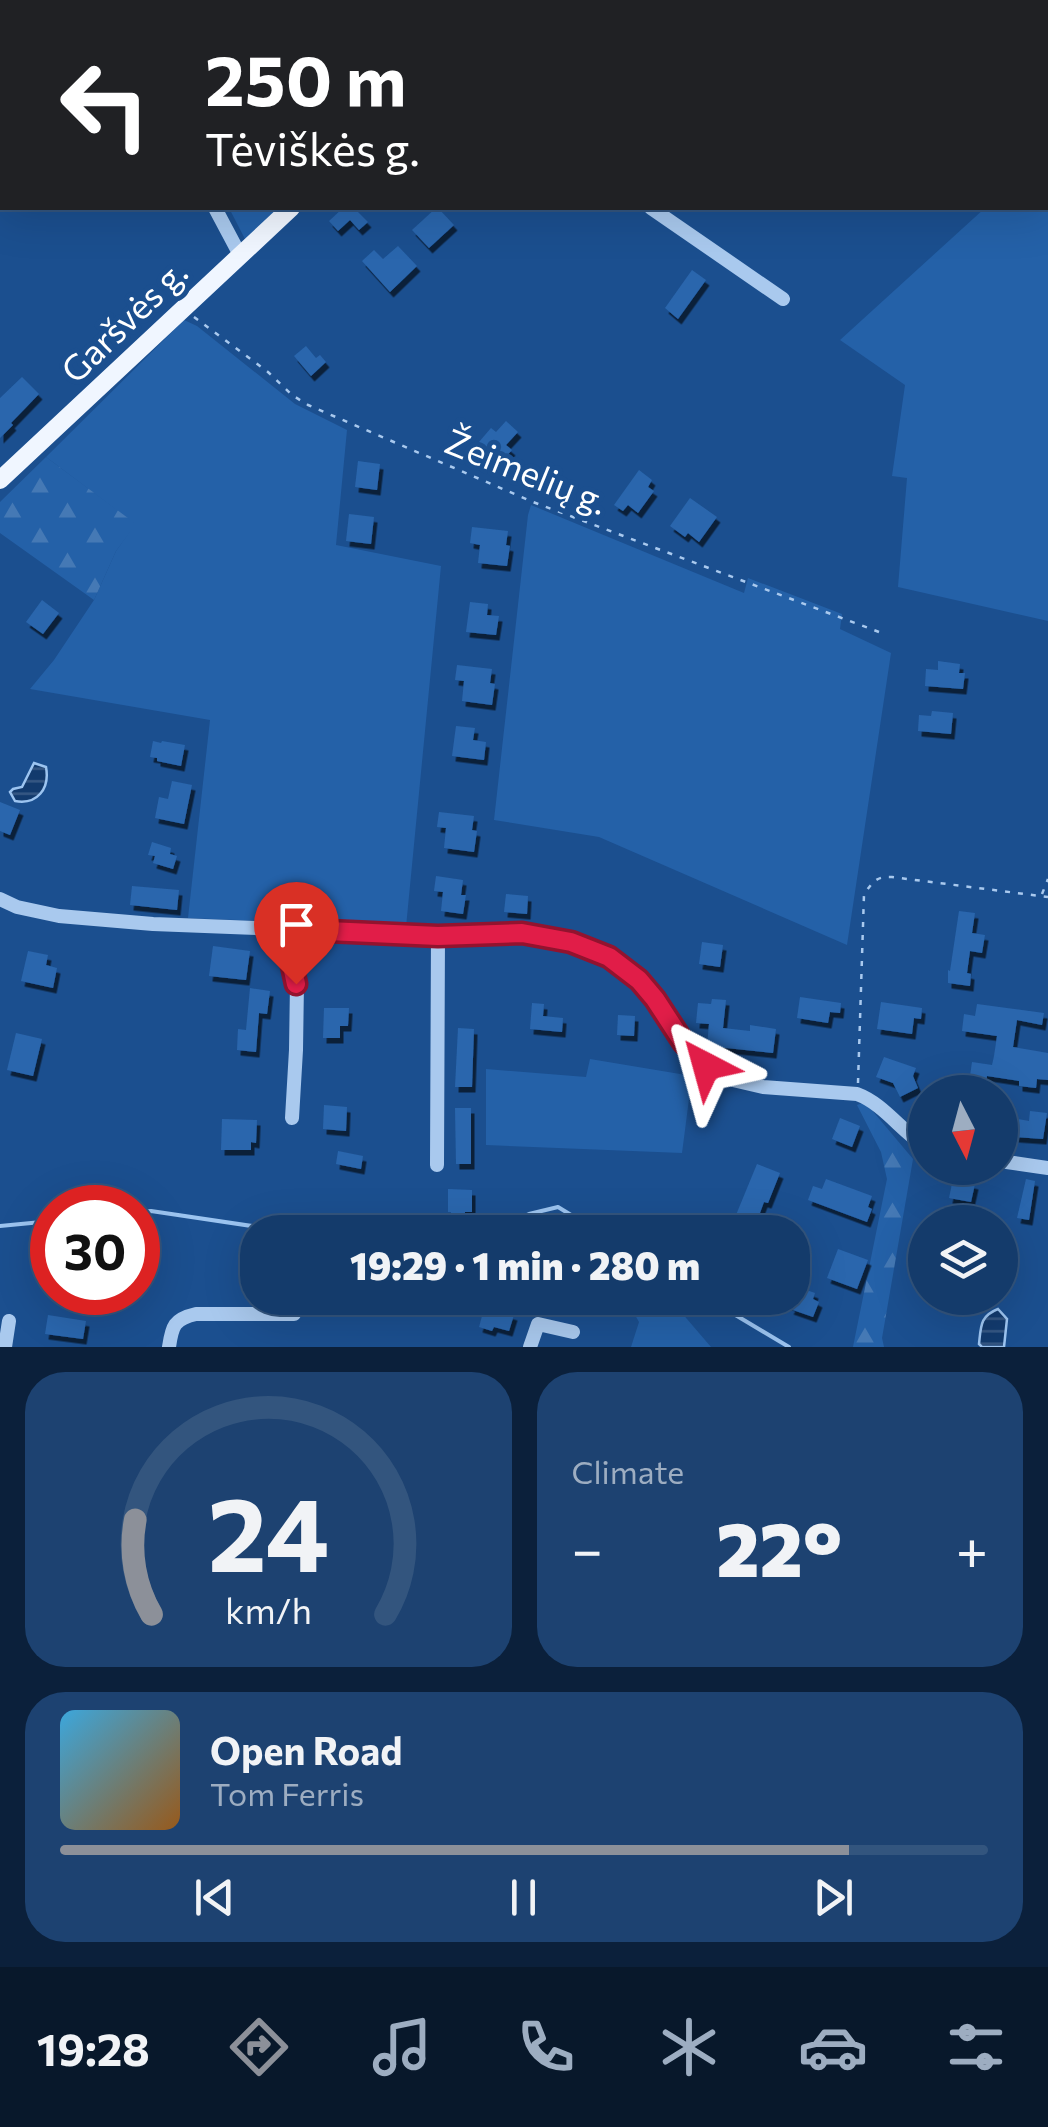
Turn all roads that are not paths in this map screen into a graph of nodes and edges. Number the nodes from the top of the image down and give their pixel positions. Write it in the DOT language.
graph roads {
  1 [pos="217,210"];
  2 [pos="289,210"];
  3 [pos="654,210"];
  4 [pos="240,255"];
  5 [pos="783,299"];
  6 [pos="0,480"];
  7 [pos="0,899"];
  8 [pos="284,929"];
  9 [pos="438,936"];
  10 [pos="292,1118"];
  11 [pos="908,1134"];
  12 [pos="1018,1163"];
  13 [pos="438,1164"];
  14 [pos="1048,1168"];
  15 [pos="240,1314"];
  16 [pos="9,1321"];
  17 [pos="573,1332"];
  18 [pos="5,1347"];
  19 [pos="169,1347"];
  20 [pos="530,1347"];
  1 -- 4 [label="street"];
  2 -- 4 [label="main road, Garšvės g."];
  3 -- 5 [label="street"];
  4 -- 6 [label="main road, Garšvės g."];
  7 -- 8 [label="street"];
  8 -- 9 [label="street"];
  8 -- 10 [label="street"];
  9 -- 11 [label="street"];
  9 -- 13 [label="street"];
  12 -- 14 [label="street"];
  15 -- 19 [label="street"];
  16 -- 18 [label="street"];
  17 -- 20 [label="street"];
}
